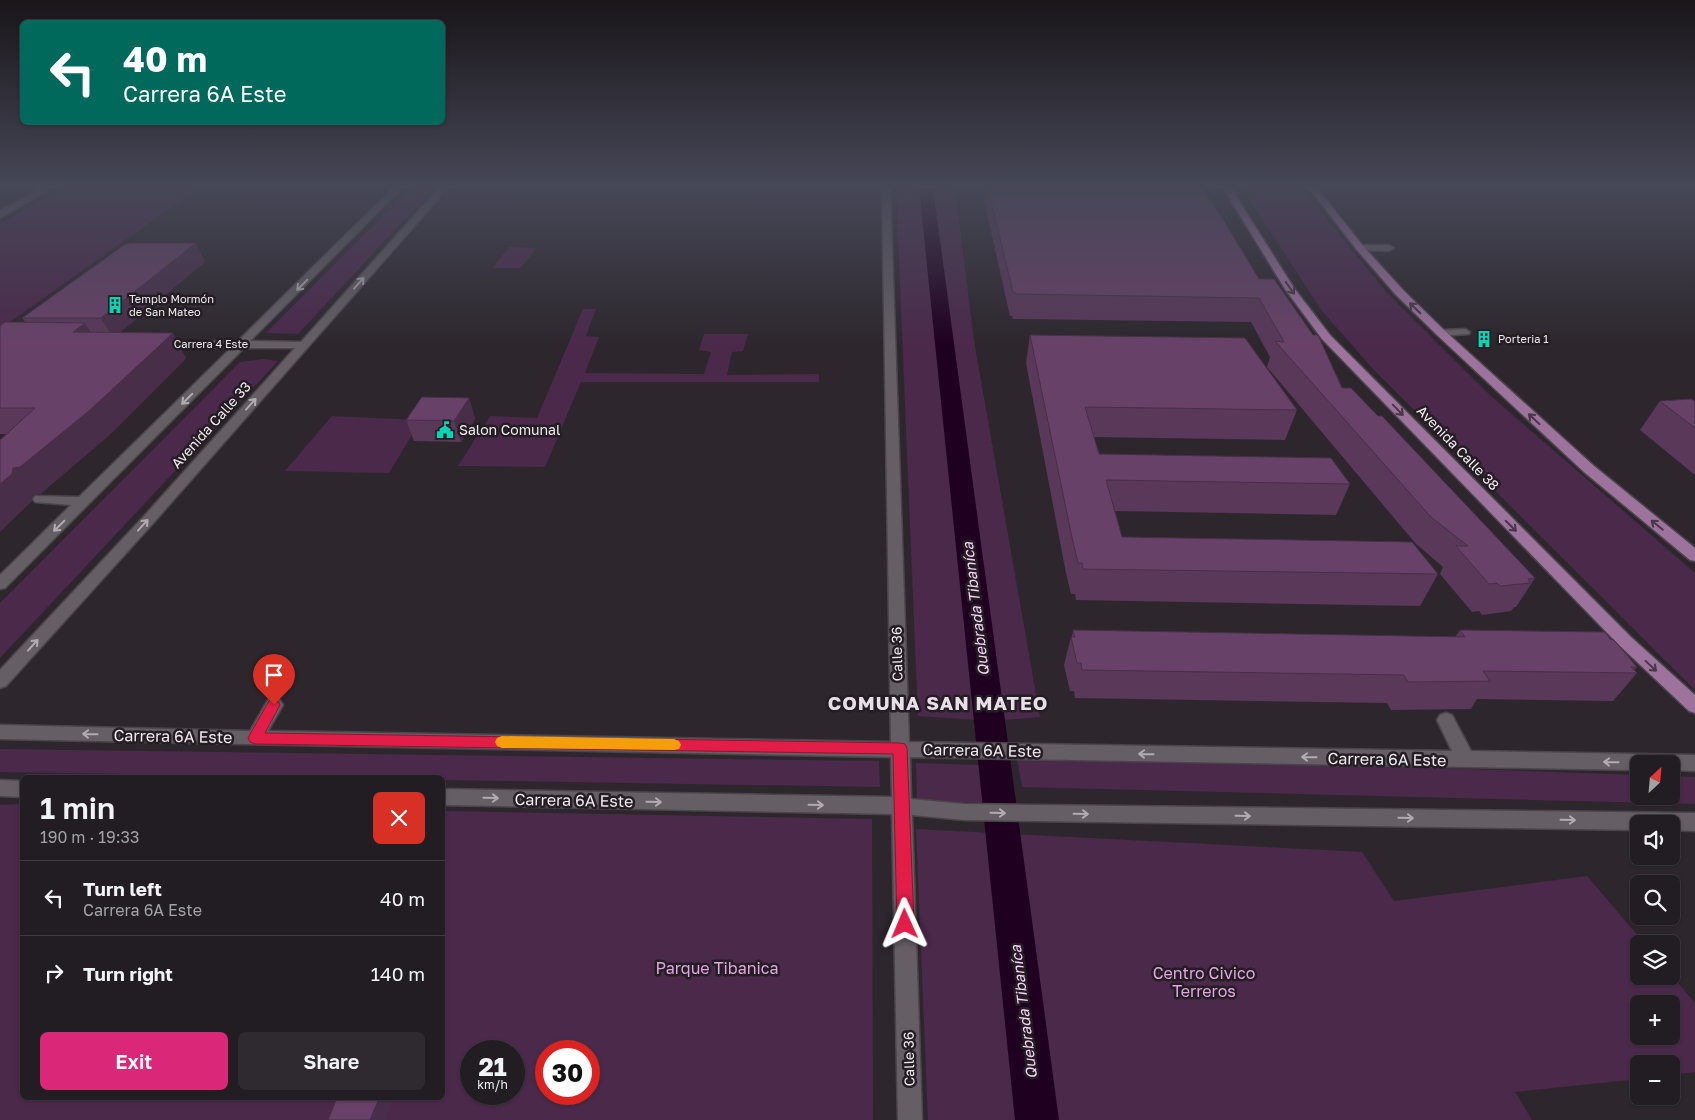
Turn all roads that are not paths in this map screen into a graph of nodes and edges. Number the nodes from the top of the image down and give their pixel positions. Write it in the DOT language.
graph roads {
  1 [pos="347,240"];
  2 [pos="397,240"];
  3 [pos="882,240"];
  4 [pos="1260,240"];
  5 [pos="1354,240"];
  6 [pos="1360,248"];
  7 [pos="1389,248"];
  8 [pos="1465,332"];
  9 [pos="1441,333"];
  10 [pos="146,344"];
  11 [pos="243,344"];
  12 [pos="303,345"];
  13 [pos="40,499"];
  14 [pos="82,502"];
  15 [pos="1695,556"];
  16 [pos="0,584"];
  17 [pos="1599,641"];
  18 [pos="1625,641"];
  19 [pos="0,681"];
  20 [pos="274,705"];
  21 [pos="1695,706"];
  22 [pos="1446,720"];
  23 [pos="0,732"];
  24 [pos="255,738"];
  25 [pos="900,748"];
  26 [pos="1466,760"];
  27 [pos="1695,763"];
  28 [pos="0,788"];
  29 [pos="20,789"];
  30 [pos="445,797"];
  31 [pos="902,806"];
  32 [pos="1695,822"];
  33 [pos="910,1120"];
  1 -- 11 [label="street, one-way"];
  12 -- 2 [label="street, Avenida Calle 33, one-way"];
  3 -- 25 [label="street, Calle 36"];
  4 -- 18 [label="main road, Avenida Calle 38, one-way"];
  5 -- 6 [label="main road"];
  6 -- 7 [label="street"];
  9 -- 6 [label="main road, one-way"];
  8 -- 9 [label="street"];
  15 -- 9 [label="main road, one-way"];
  10 -- 11 [label="street, Carrera 4 Este"];
  11 -- 12 [label="street, Carrera 4 Este"];
  11 -- 14 [label="street, one-way"];
  19 -- 12 [label="street, Avenida Calle 33, one-way"];
  13 -- 14 [label="street"];
  14 -- 16 [label="street, one-way"];
  17 -- 18 [label="street"];
  18 -- 21 [label="main road, Avenida Calle 38, one-way"];
  20 -- 24 [label="street"];
  22 -- 26 [label="street"];
  24 -- 23 [label="street, Carrera 6A Este, one-way"];
  24 -- 25 [label="street, Carrera 6A Este"];
  26 -- 25 [label="street, Carrera 6A Este, one-way"];
  25 -- 31 [label="street, Calle 36"];
  27 -- 26 [label="street, Carrera 6A Este, one-way"];
  28 -- 29 [label="street"];
  30 -- 31 [label="street, Carrera 6A Este, one-way"];
  31 -- 32 [label="street, Carrera 6A Este, one-way"];
  31 -- 33 [label="street, Calle 36"];
}
